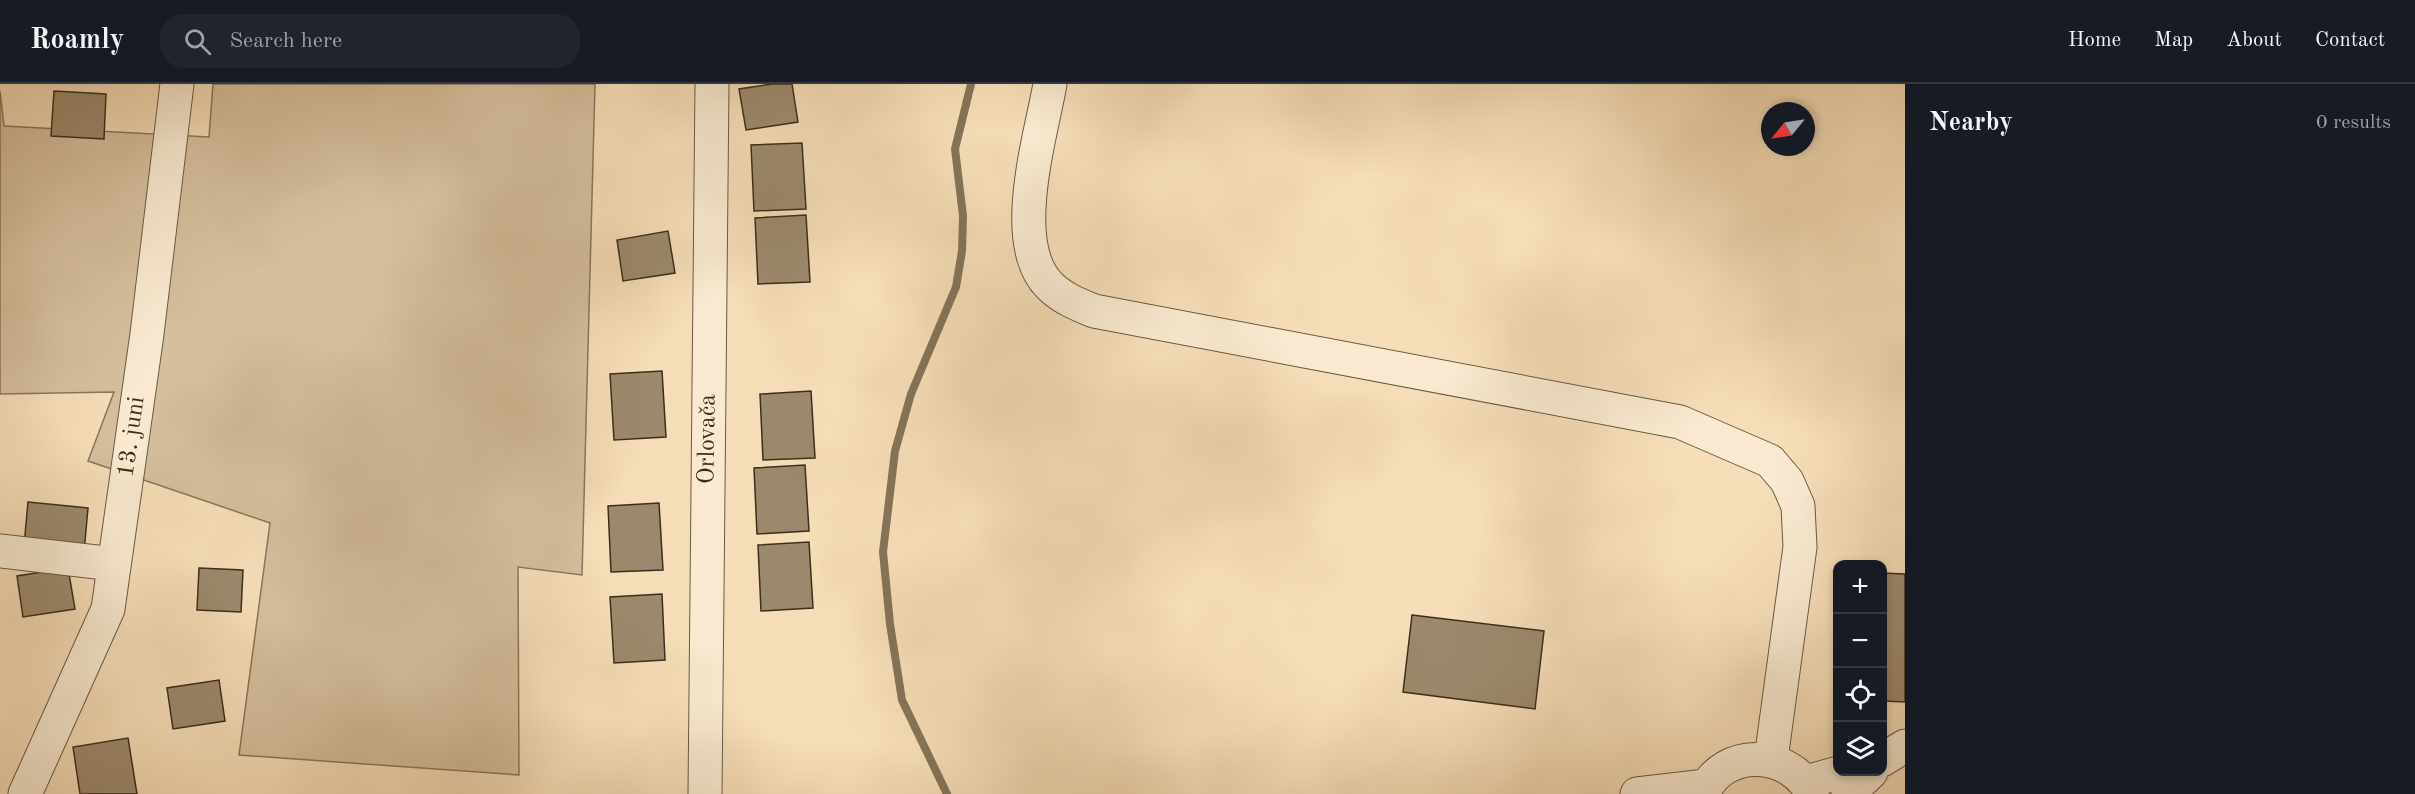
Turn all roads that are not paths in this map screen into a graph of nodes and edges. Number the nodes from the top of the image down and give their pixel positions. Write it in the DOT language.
graph roads {
  1 [pos="177,84"];
  2 [pos="711,84"];
  3 [pos="1050,84"];
  4 [pos="0,551"];
  5 [pos="114,564"];
  6 [pos="1905,746"];
  7 [pos="1887,757"];
  8 [pos="1771,759"];
  9 [pos="1833,776"];
  10 [pos="1865,776"];
  11 [pos="28,784"];
  12 [pos="1809,788"];
  13 [pos="1705,790"];
  14 [pos="705,794"];
  15 [pos="1637,794"];
  16 [pos="1848,794"];
  1 -- 5 [label="street, 13. juni"];
  2 -- 14 [label="street, Orlovača"];
  3 -- 8 [label="street"];
  4 -- 5 [label="street"];
  5 -- 11 [label="street, 13. juni"];
  6 -- 7 [label="street"];
  8 -- 12 [label="street"];
  8 -- 13 [label="street"];
  9 -- 12 [label="street"];
  10 -- 16 [label="street"];
  13 -- 15 [label="street"];
}
